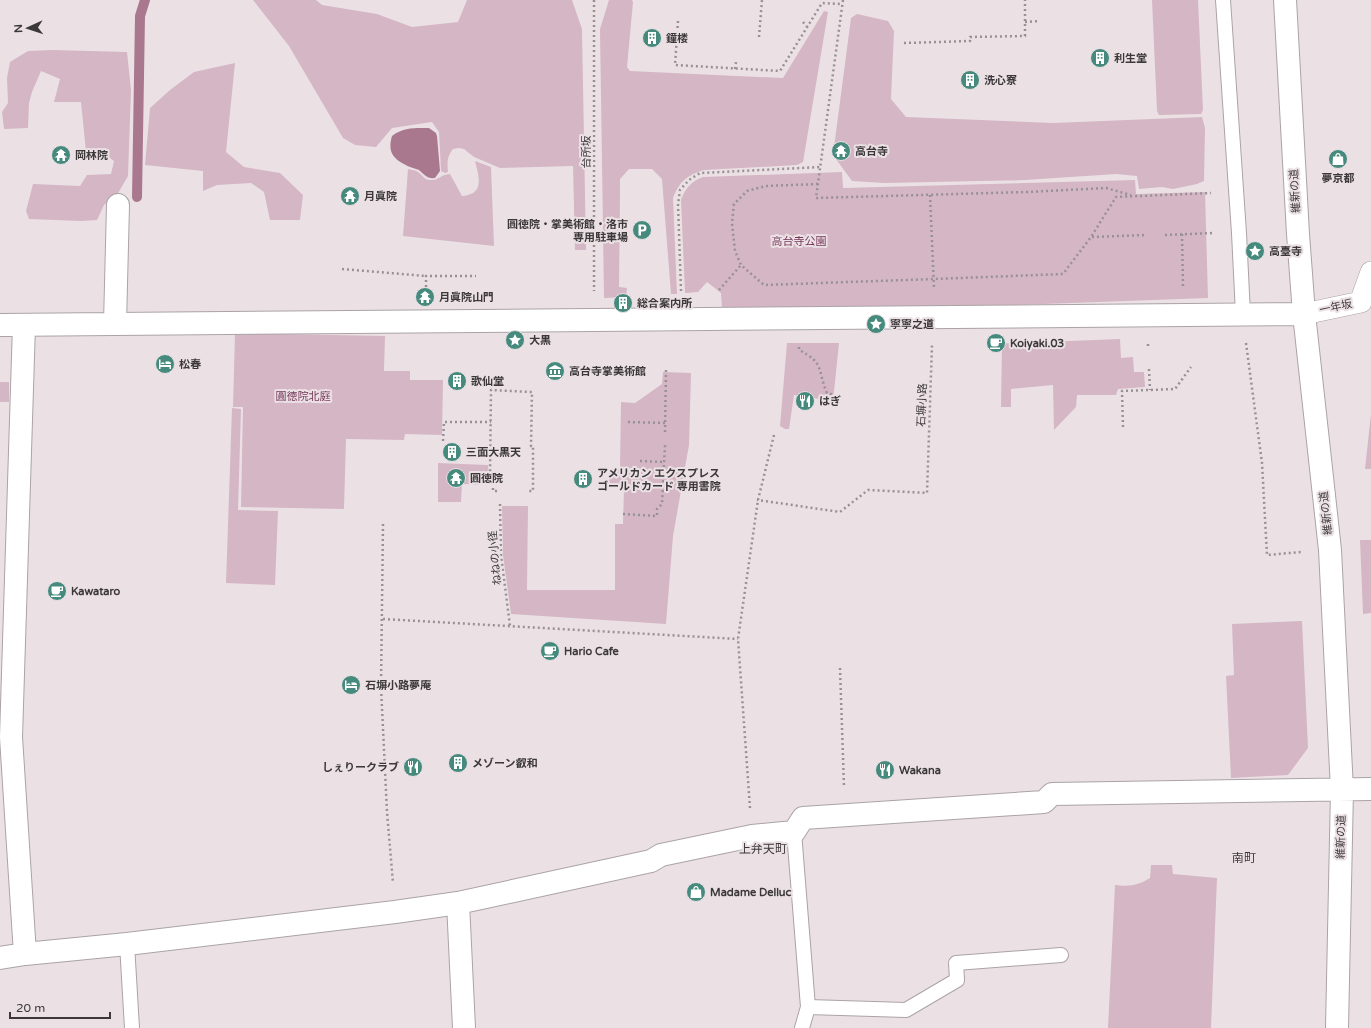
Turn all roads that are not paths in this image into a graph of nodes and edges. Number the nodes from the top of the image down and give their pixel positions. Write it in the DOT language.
graph roads {
  1 [pos="1223,0"];
  2 [pos="1285,0"];
  3 [pos="118,205"];
  4 [pos="1371,272"];
  5 [pos="1243,314"];
  6 [pos="1304,314"];
  7 [pos="114,324"];
  8 [pos="0,325"];
  9 [pos="24,325"];
  10 [pos="1371,789"];
  11 [pos="1342,790"];
  12 [pos="794,832"];
  13 [pos="458,902"];
  14 [pos="127,944"];
  15 [pos="25,954"];
  16 [pos="1061,955"];
  17 [pos="0,958"];
  18 [pos="808,1007"];
  19 [pos="132,1028"];
  20 [pos="464,1028"];
  21 [pos="802,1028"];
  22 [pos="1337,1028"];
  1 -- 5 [label="lane"];
  2 -- 6 [label="street, 維新の道"];
  3 -- 7 [label="street"];
  4 -- 6 [label="street, 一年坂"];
  5 -- 6 [label="street"];
  5 -- 7 [label="street"];
  6 -- 11 [label="street, 維新の道"];
  7 -- 9 [label="street"];
  8 -- 9 [label="street"];
  9 -- 15 [label="street"];
  10 -- 11 [label="street"];
  11 -- 12 [label="street"];
  11 -- 22 [label="street, 維新の道"];
  12 -- 13 [label="street"];
  12 -- 18 [label="lane"];
  13 -- 14 [label="street"];
  13 -- 20 [label="street"];
  14 -- 15 [label="street"];
  14 -- 19 [label="lane"];
  15 -- 17 [label="street"];
  16 -- 18 [label="lane"];
  18 -- 21 [label="lane"];
}
